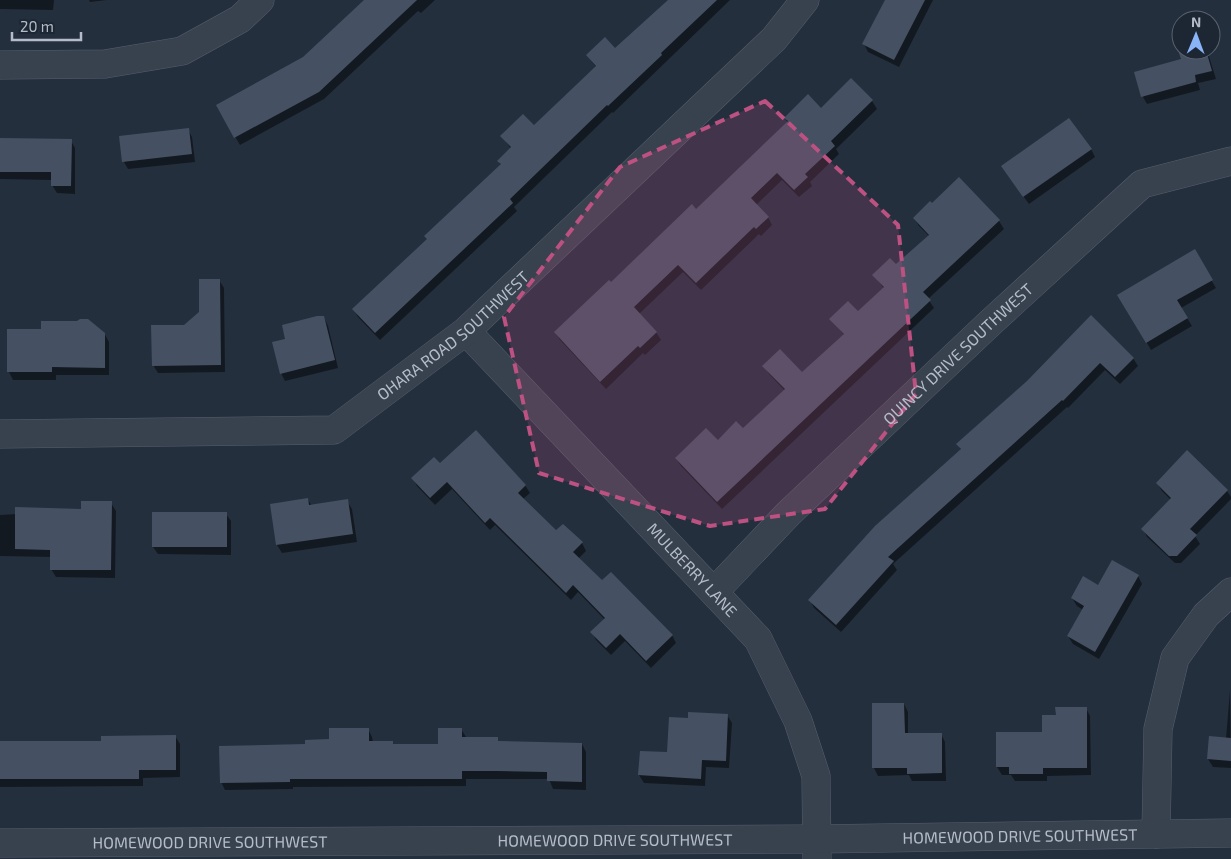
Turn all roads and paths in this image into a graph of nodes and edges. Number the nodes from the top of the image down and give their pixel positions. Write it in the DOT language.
graph roads {
  1 [pos="260,0"];
  2 [pos="805,0"];
  3 [pos="0,66"];
  4 [pos="1231,162"];
  5 [pos="466,331"];
  6 [pos="0,434"];
  7 [pos="714,592"];
  8 [pos="1231,592"];
  9 [pos="1231,833"];
  10 [pos="1156,834"];
  11 [pos="0,843"];
  12 [pos="816,849"];
  1 -- 3 [label="street"];
  2 -- 5 [label="street, OHARA ROAD SOUTHWEST"];
  4 -- 7 [label="street, QUINCY DRIVE SOUTHWEST"];
  5 -- 6 [label="street, OHARA ROAD SOUTHWEST"];
  5 -- 7 [label="street, MULBERRY LANE"];
  7 -- 12 [label="street, MULBERRY LANE"];
  8 -- 10 [label="street"];
  9 -- 10 [label="street, HOMEWOOD DRIVE SOUTHWEST"];
  10 -- 12 [label="street, HOMEWOOD DRIVE SOUTHWEST"];
  11 -- 12 [label="street, HOMEWOOD DRIVE SOUTHWEST"];
}
